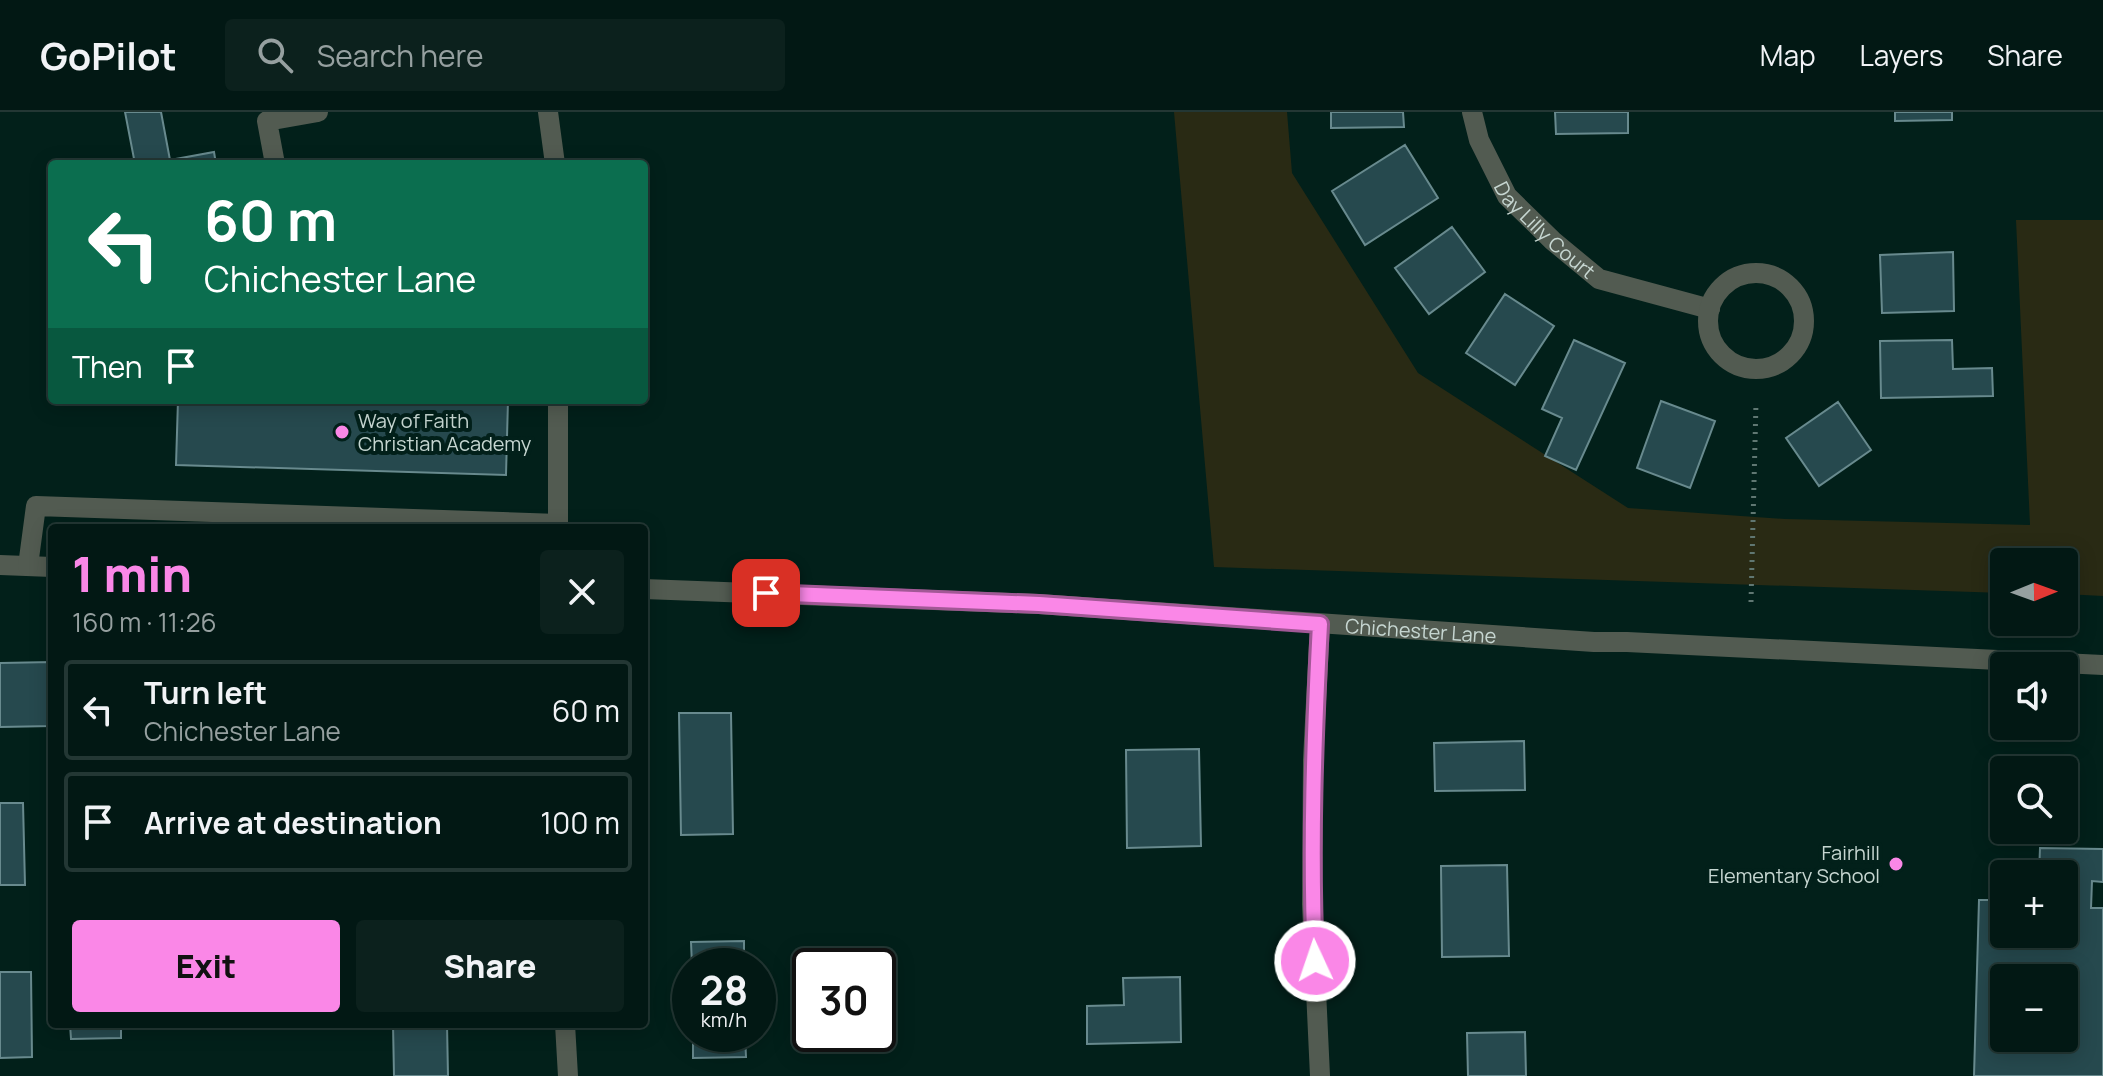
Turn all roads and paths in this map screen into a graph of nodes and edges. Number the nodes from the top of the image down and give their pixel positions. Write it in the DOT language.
graph roads {
  1 [pos="318,112"];
  2 [pos="548,112"];
  3 [pos="1472,112"];
  4 [pos="274,160"];
  5 [pos="554,160"];
  6 [pos="1710,309"];
  7 [pos="1756,403"];
  8 [pos="558,404"];
  9 [pos="505,524"];
  10 [pos="557,524"];
  11 [pos="0,565"];
  12 [pos="28,566"];
  13 [pos="48,567"];
  14 [pos="648,589"];
  15 [pos="1751,602"];
  16 [pos="1320,624"];
  17 [pos="2103,665"];
  18 [pos="565,1028"];
  19 [pos="568,1076"];
  20 [pos="1320,1076"];
  1 -- 4 [label="street"];
  2 -- 5 [label="street"];
  3 -- 6 [label="street, Day Lilly Court"];
  6 -- 6 [label="street"];
  7 -- 15 [label="path"];
  8 -- 10 [label="street"];
  9 -- 12 [label="street"];
  11 -- 12 [label="street"];
  12 -- 13 [label="street"];
  14 -- 16 [label="street, Chichester Lane"];
  16 -- 17 [label="street, Chichester Lane"];
  16 -- 20 [label="street"];
  18 -- 19 [label="street"];
}
